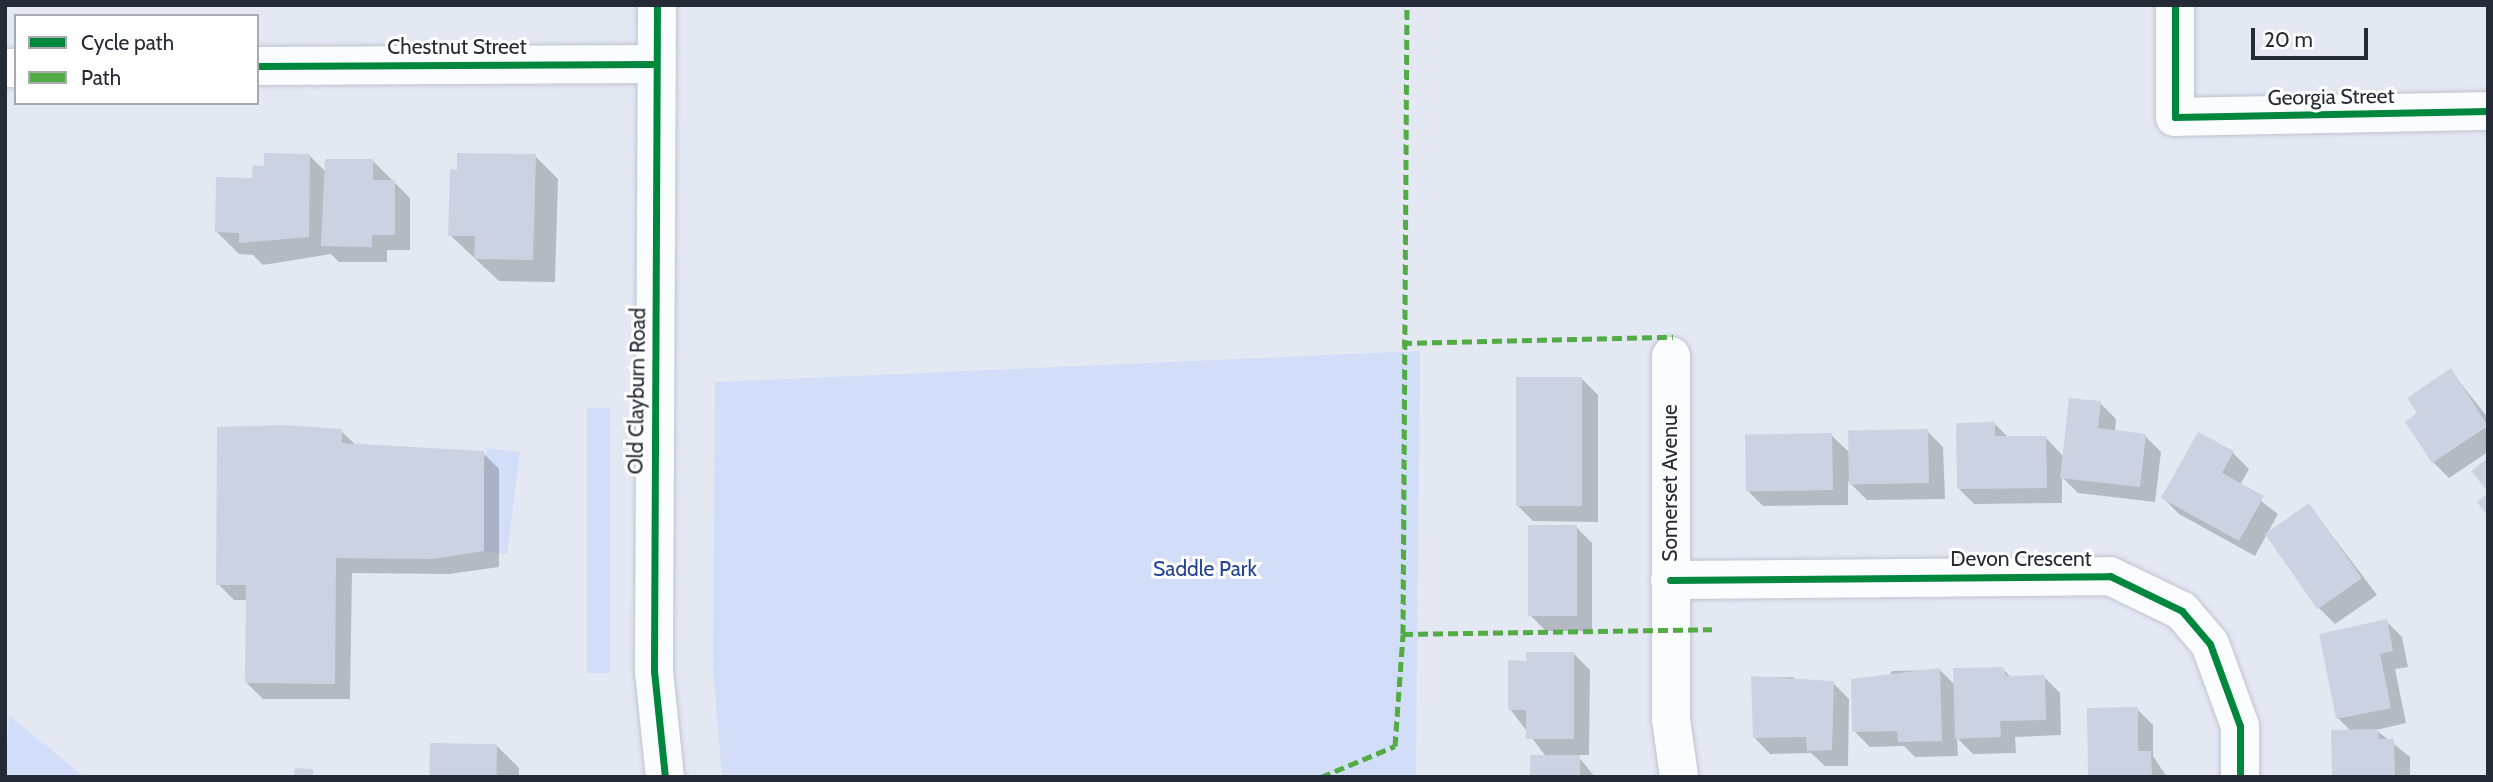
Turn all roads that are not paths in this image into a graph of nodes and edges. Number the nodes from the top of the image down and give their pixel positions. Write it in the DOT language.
graph roads {
  1 [pos="657,5"];
  2 [pos="2175,5"];
  3 [pos="656,64"];
  4 [pos="259,66"];
  5 [pos="2488,111"];
  6 [pos="1671,356"];
  7 [pos="1670,580"];
  8 [pos="665,777"];
  9 [pos="1679,777"];
  10 [pos="2240,777"];
  1 -- 3 [label="street, Old Clayburn Road"];
  2 -- 5 [label="street, Georgia Street"];
  3 -- 4 [label="street, Chestnut Street"];
  3 -- 8 [label="street, Old Clayburn Road"];
  6 -- 7 [label="street, Somerset Avenue"];
  7 -- 9 [label="street, Somerset Avenue"];
  7 -- 10 [label="street, Devon Crescent"];
}
